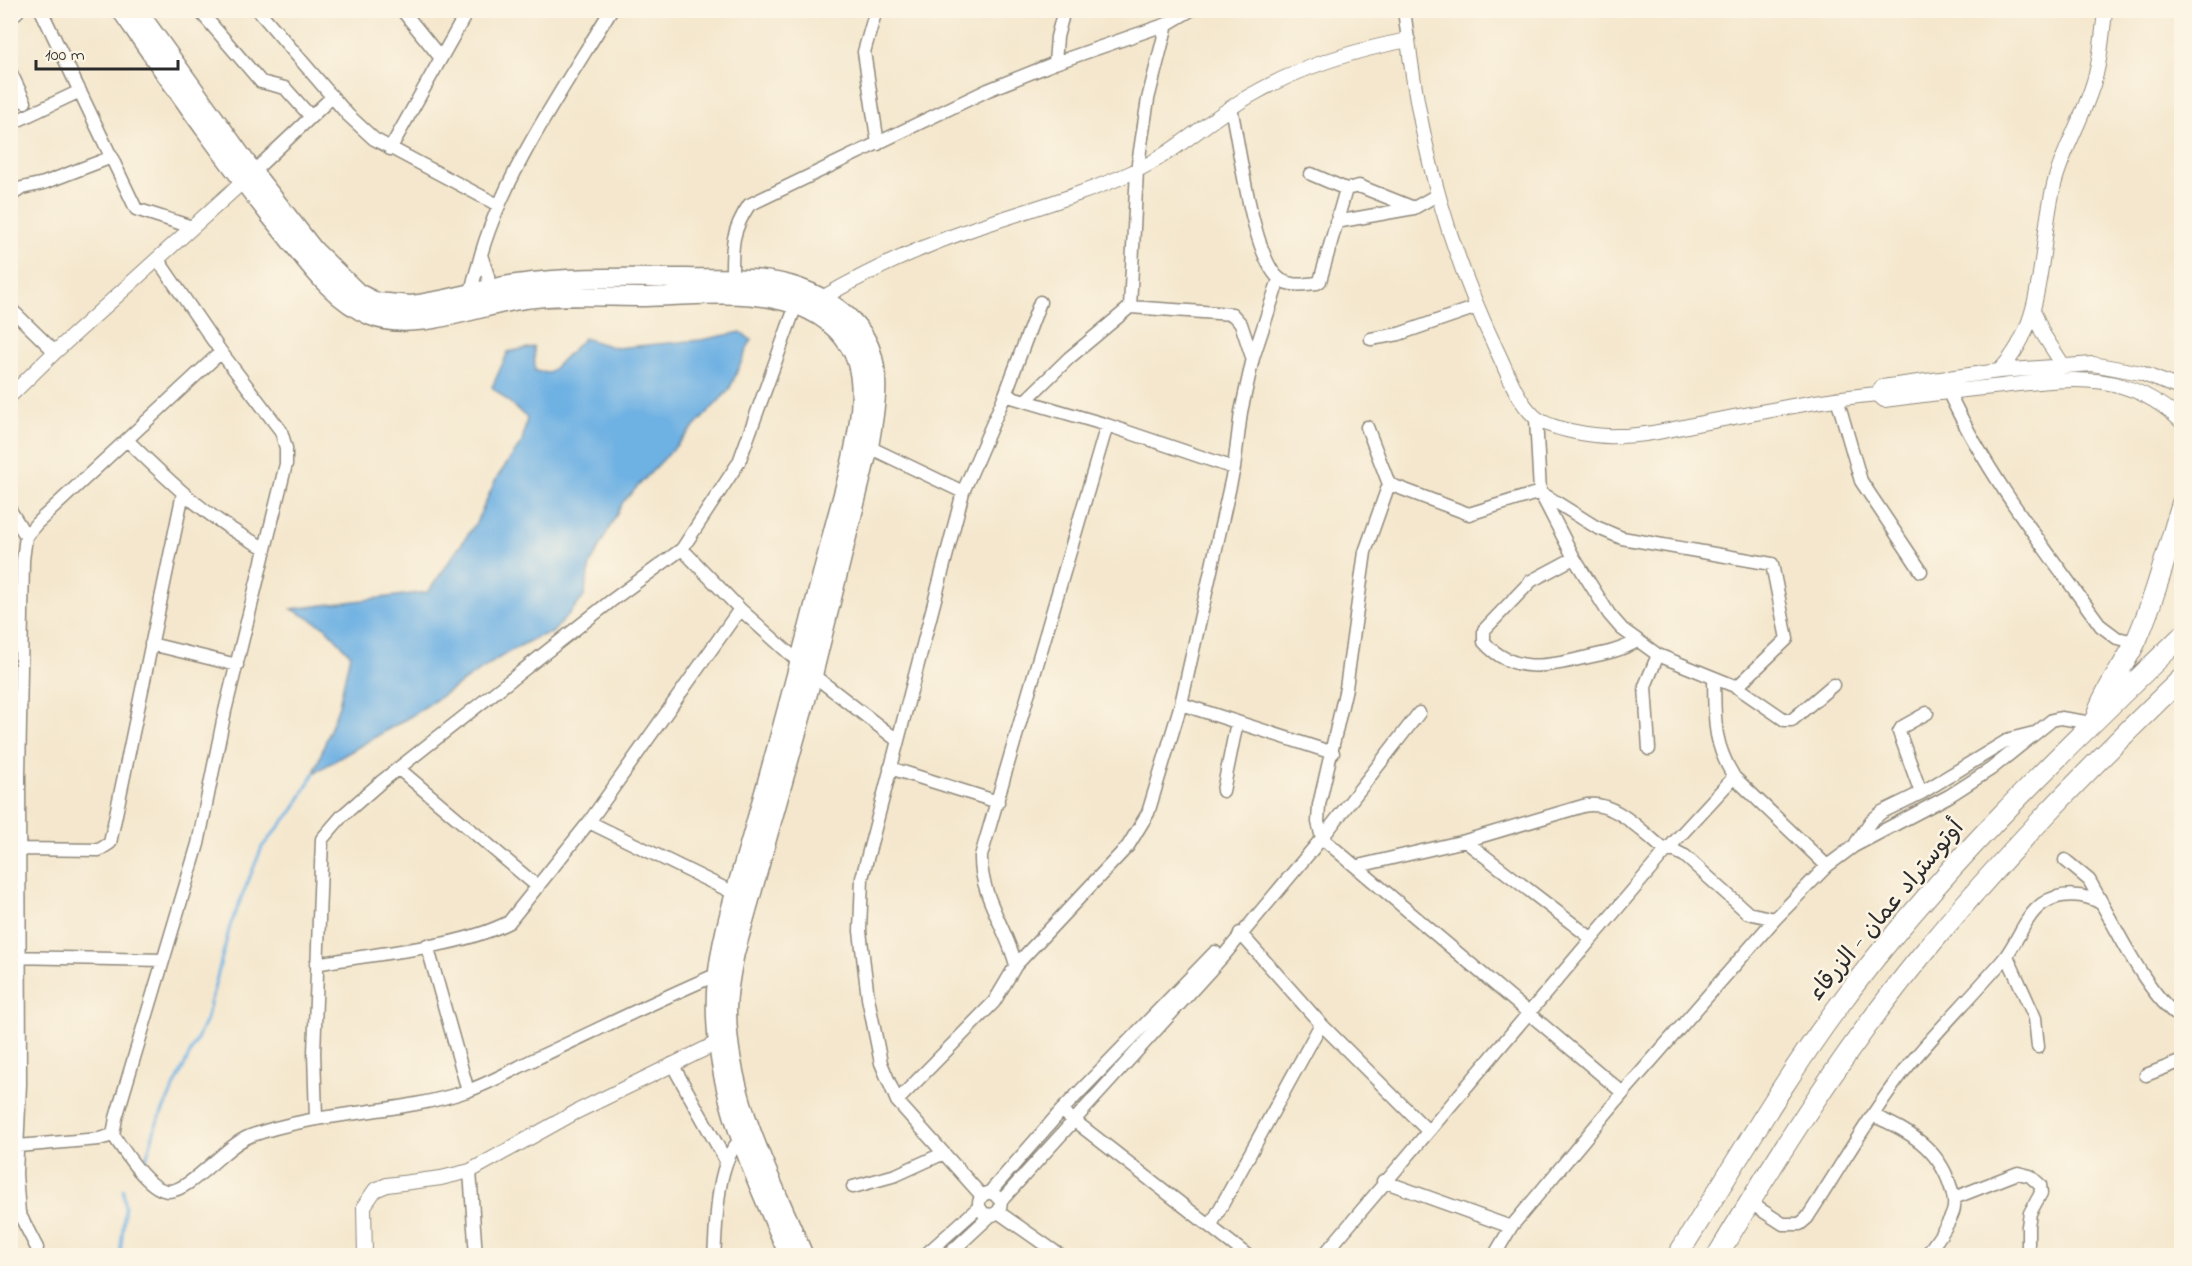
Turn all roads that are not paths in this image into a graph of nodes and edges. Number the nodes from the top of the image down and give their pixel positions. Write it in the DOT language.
graph roads {
  1 [pos="15,10"];
  2 [pos="40,10"];
  3 [pos="121,10"];
  4 [pos="137,10"];
  5 [pos="199,10"];
  6 [pos="402,10"];
  7 [pos="468,10"];
  8 [pos="611,10"];
  9 [pos="876,10"];
  10 [pos="1064,10"];
  11 [pos="1191,10"];
  12 [pos="1404,10"];
  13 [pos="2105,10"];
  14 [pos="261,11"];
  15 [pos="10,13"];
  16 [pos="1167,24"];
  17 [pos="1408,40"];
  18 [pos="440,57"];
  19 [pos="1055,63"];
  20 [pos="10,71"];
  21 [pos="80,92"];
  22 [pos="332,97"];
  23 [pos="25,102"];
  24 [pos="1231,108"];
  25 [pos="311,117"];
  26 [pos="10,124"];
  27 [pos="878,144"];
  28 [pos="390,149"];
  29 [pos="112,157"];
  30 [pos="1137,170"];
  31 [pos="1311,174"];
  32 [pos="248,177"];
  33 [pos="1346,189"];
  34 [pos="1437,195"];
  35 [pos="10,196"];
  36 [pos="498,205"];
  37 [pos="1414,208"];
  38 [pos="1336,222"];
  39 [pos="192,227"];
  40 [pos="481,254"];
  41 [pos="158,260"];
  42 [pos="732,278"];
  43 [pos="1279,279"];
  44 [pos="844,285"];
  45 [pos="822,298"];
  46 [pos="481,300"];
  47 [pos="1040,302"];
  48 [pos="796,305"];
  49 [pos="1130,307"];
  50 [pos="1477,307"];
  51 [pos="10,308"];
  52 [pos="841,310"];
  53 [pos="2033,310"];
  54 [pos="1371,339"];
  55 [pos="55,352"];
  56 [pos="221,352"];
  57 [pos="1253,358"];
  58 [pos="2063,365"];
  59 [pos="1999,371"];
  60 [pos="2181,389"];
  61 [pos="1948,391"];
  62 [pos="1877,394"];
  63 [pos="1005,395"];
  64 [pos="10,396"];
  65 [pos="1836,398"];
  66 [pos="1025,401"];
  67 [pos="1536,418"];
  68 [pos="2181,422"];
  69 [pos="1107,425"];
  70 [pos="1367,427"];
  71 [pos="128,441"];
  72 [pos="869,447"];
  73 [pos="1234,468"];
  74 [pos="853,480"];
  75 [pos="1389,484"];
  76 [pos="963,492"];
  77 [pos="1540,492"];
  78 [pos="183,493"];
  79 [pos="2181,503"];
  80 [pos="10,510"];
  81 [pos="26,536"];
  82 [pos="263,547"];
  83 [pos="681,549"];
  84 [pos="1574,558"];
  85 [pos="1921,571"];
  86 [pos="740,609"];
  87 [pos="2181,636"];
  88 [pos="1636,641"];
  89 [pos="2136,642"];
  90 [pos="151,644"];
  91 [pos="1658,655"];
  92 [pos="237,665"];
  93 [pos="807,669"];
  94 [pos="1714,678"];
  95 [pos="2181,678"];
  96 [pos="1833,685"];
  97 [pos="1737,687"];
  98 [pos="1181,704"];
  99 [pos="1419,713"];
  100 [pos="1927,713"];
  101 [pos="2094,720"];
  102 [pos="1237,722"];
  103 [pos="2036,733"];
  104 [pos="897,740"];
  105 [pos="1649,749"];
  106 [pos="1333,753"];
  107 [pos="890,768"];
  108 [pos="399,769"];
  109 [pos="1734,777"];
  110 [pos="1223,791"];
  111 [pos="1921,793"];
  112 [pos="998,802"];
  113 [pos="589,822"];
  114 [pos="1322,838"];
  115 [pos="1465,842"];
  116 [pos="1854,846"];
  117 [pos="19,849"];
  118 [pos="1666,851"];
  119 [pos="2065,860"];
  120 [pos="1358,866"];
  121 [pos="1827,866"];
  122 [pos="538,887"];
  123 [pos="736,894"];
  124 [pos="2102,904"];
  125 [pos="1775,919"];
  126 [pos="1240,933"];
  127 [pos="1591,938"];
  128 [pos="427,945"];
  129 [pos="2007,956"];
  130 [pos="15,957"];
  131 [pos="163,960"];
  132 [pos="316,963"];
  133 [pos="1016,965"];
  134 [pos="718,974"];
  135 [pos="1530,1012"];
  136 [pos="2181,1019"];
  137 [pos="1321,1024"];
  138 [pos="717,1043"];
  139 [pos="2038,1047"];
  140 [pos="2181,1061"];
  141 [pos="672,1064"];
  142 [pos="2146,1075"];
  143 [pos="468,1091"];
  144 [pos="1623,1093"];
  145 [pos="897,1101"];
  146 [pos="1061,1110"];
  147 [pos="1874,1116"];
  148 [pos="316,1118"];
  149 [pos="1073,1120"];
  150 [pos="1427,1130"];
  151 [pos="113,1135"];
  152 [pos="746,1136"];
  153 [pos="18,1146"];
  154 [pos="942,1154"];
  155 [pos="726,1161"];
  156 [pos="470,1172"];
  157 [pos="1383,1181"];
  158 [pos="853,1187"];
  159 [pos="984,1198"];
  160 [pos="1954,1198"];
  161 [pos="1749,1202"];
  162 [pos="997,1210"];
  163 [pos="1211,1225"];
  164 [pos="1511,1227"];
  165 [pos="37,1248"];
  166 [pos="365,1256"];
  167 [pos="476,1256"];
  168 [pos="714,1256"];
  169 [pos="789,1256"];
  170 [pos="804,1256"];
  171 [pos="924,1256"];
  172 [pos="947,1256"];
  173 [pos="1061,1256"];
  174 [pos="1248,1256"];
  175 [pos="1323,1256"];
  176 [pos="1494,1256"];
  177 [pos="1677,1256"];
  178 [pos="1717,1256"];
  179 [pos="1926,1256"];
  180 [pos="2028,1256"];
  1 -- 15 [label="main road"];
  2 -- 21 [label="street"];
  3 -- 32 [label="main road"];
  4 -- 32 [label="main road"];
  5 -- 25 [label="street"];
  6 -- 18 [label="street"];
  7 -- 18 [label="street"];
  8 -- 36 [label="street"];
  9 -- 27 [label="street"];
  10 -- 19 [label="street"];
  11 -- 16 [label="street"];
  12 -- 17 [label="street"];
  13 -- 53 [label="street"];
  14 -- 22 [label="street"];
  16 -- 19 [label="street"];
  16 -- 30 [label="street"];
  17 -- 24 [label="street"];
  17 -- 34 [label="street"];
  18 -- 28 [label="street"];
  19 -- 27 [label="street"];
  20 -- 23 [label="street"];
  21 -- 26 [label="street"];
  21 -- 29 [label="street"];
  22 -- 25 [label="street"];
  22 -- 28 [label="street"];
  24 -- 30 [label="street"];
  24 -- 43 [label="street"];
  25 -- 32 [label="street"];
  27 -- 42 [label="street"];
  28 -- 36 [label="street"];
  29 -- 35 [label="street"];
  29 -- 39 [label="street"];
  30 -- 44 [label="street"];
  30 -- 49 [label="street"];
  31 -- 33 [label="street"];
  32 -- 39 [label="street"];
  32 -- 46 [label="main road"];
  33 -- 37 [label="street"];
  33 -- 38 [label="street"];
  34 -- 37 [label="street"];
  34 -- 50 [label="street"];
  36 -- 40 [label="street"];
  37 -- 38 [label="street"];
  38 -- 43 [label="street"];
  39 -- 41 [label="street"];
  40 -- 46 [label="street"];
  40 -- 46 [label="street"];
  41 -- 55 [label="street"];
  41 -- 56 [label="street"];
  42 -- 45 [label="main road"];
  42 -- 46 [label="main road"];
  43 -- 57 [label="street"];
  44 -- 45 [label="street"];
  44 -- 52 [label="street"];
  45 -- 52 [label="main road"];
  46 -- 48 [label="main road"];
  47 -- 63 [label="street"];
  48 -- 74 [label="main road"];
  48 -- 83 [label="street"];
  49 -- 57 [label="street"];
  49 -- 66 [label="street"];
  50 -- 54 [label="street"];
  50 -- 67 [label="street"];
  51 -- 55 [label="street"];
  52 -- 72 [label="main road"];
  53 -- 58 [label="street"];
  53 -- 59 [label="street"];
  55 -- 64 [label="street"];
  56 -- 71 [label="street"];
  56 -- 82 [label="street"];
  57 -- 73 [label="street"];
  58 -- 59 [label="street"];
  58 -- 60 [label="street"];
  59 -- 62 [label="street"];
  61 -- 62 [label="street"];
  61 -- 68 [label="street"];
  61 -- 89 [label="street"];
  62 -- 65 [label="street"];
  63 -- 66 [label="street"];
  63 -- 76 [label="street"];
  65 -- 67 [label="street"];
  65 -- 85 [label="street"];
  66 -- 69 [label="street"];
  67 -- 77 [label="street"];
  69 -- 73 [label="street"];
  69 -- 112 [label="street"];
  70 -- 75 [label="street"];
  71 -- 78 [label="street"];
  71 -- 81 [label="street"];
  72 -- 74 [label="main road"];
  72 -- 76 [label="street"];
  73 -- 98 [label="street"];
  74 -- 93 [label="main road"];
  75 -- 77 [label="street"];
  75 -- 106 [label="street"];
  76 -- 104 [label="street"];
  77 -- 84 [label="street"];
  77 -- 97 [label="street"];
  78 -- 82 [label="street"];
  78 -- 90 [label="street"];
  79 -- 89 [label="highway"];
  80 -- 81 [label="street"];
  81 -- 117 [label="street"];
  82 -- 92 [label="street"];
  83 -- 86 [label="street"];
  83 -- 108 [label="street"];
  84 -- 88 [label="street"];
  84 -- 88 [label="street"];
  86 -- 93 [label="street"];
  86 -- 113 [label="street"];
  87 -- 101 [label="highway, أوتوستراد عمان - الزرقاء"];
  88 -- 91 [label="street"];
  89 -- 101 [label="highway"];
  90 -- 92 [label="street"];
  90 -- 117 [label="street"];
  91 -- 94 [label="street"];
  91 -- 105 [label="street"];
  92 -- 131 [label="street"];
  93 -- 104 [label="street"];
  93 -- 123 [label="main road"];
  93 -- 152 [label="main road"];
  94 -- 97 [label="street"];
  94 -- 109 [label="street"];
  95 -- 161 [label="highway"];
  96 -- 97 [label="street"];
  98 -- 102 [label="street"];
  98 -- 133 [label="street"];
  99 -- 114 [label="street"];
  100 -- 111 [label="street"];
  101 -- 103 [label="street"];
  101 -- 177 [label="highway, أوتوستراد عمان - الزرقاء"];
  102 -- 106 [label="street"];
  102 -- 110 [label="street"];
  103 -- 111 [label="street"];
  103 -- 116 [label="street"];
  104 -- 107 [label="street"];
  106 -- 114 [label="street"];
  107 -- 112 [label="street"];
  107 -- 145 [label="street"];
  108 -- 122 [label="street"];
  108 -- 132 [label="street"];
  109 -- 118 [label="street"];
  109 -- 121 [label="street"];
  111 -- 116 [label="street"];
  112 -- 133 [label="street"];
  113 -- 122 [label="street"];
  113 -- 123 [label="street"];
  114 -- 120 [label="street"];
  114 -- 126 [label="street"];
  115 -- 118 [label="street"];
  115 -- 120 [label="street"];
  115 -- 127 [label="street"];
  116 -- 121 [label="street"];
  117 -- 130 [label="street"];
  118 -- 125 [label="street"];
  118 -- 127 [label="street"];
  119 -- 124 [label="street"];
  120 -- 135 [label="street"];
  121 -- 125 [label="street"];
  122 -- 128 [label="street"];
  123 -- 134 [label="main road"];
  124 -- 129 [label="street"];
  124 -- 136 [label="street"];
  125 -- 144 [label="street"];
  126 -- 137 [label="street"];
  126 -- 146 [label="street"];
  126 -- 149 [label="street"];
  127 -- 135 [label="street"];
  128 -- 132 [label="street"];
  128 -- 143 [label="street"];
  129 -- 139 [label="street"];
  129 -- 147 [label="street"];
  130 -- 131 [label="street"];
  130 -- 153 [label="street"];
  131 -- 151 [label="street"];
  132 -- 148 [label="street"];
  133 -- 145 [label="street"];
  134 -- 138 [label="main road"];
  134 -- 143 [label="street"];
  135 -- 144 [label="street"];
  135 -- 150 [label="street"];
  137 -- 150 [label="street"];
  137 -- 163 [label="street"];
  138 -- 141 [label="street"];
  138 -- 152 [label="main road"];
  140 -- 142 [label="street"];
  141 -- 155 [label="street"];
  141 -- 156 [label="street"];
  143 -- 148 [label="street"];
  144 -- 164 [label="street"];
  145 -- 154 [label="street"];
  146 -- 149 [label="street"];
  146 -- 159 [label="street"];
  147 -- 160 [label="street"];
  147 -- 161 [label="street"];
  148 -- 151 [label="street"];
  149 -- 162 [label="street"];
  149 -- 163 [label="street"];
  150 -- 157 [label="street"];
  151 -- 153 [label="street"];
  152 -- 155 [label="street"];
  152 -- 169 [label="main road"];
  152 -- 170 [label="main road"];
  153 -- 165 [label="street"];
  154 -- 158 [label="street"];
  154 -- 159 [label="street"];
  155 -- 168 [label="street"];
  156 -- 166 [label="street"];
  156 -- 167 [label="street"];
  157 -- 164 [label="street"];
  157 -- 175 [label="street"];
  159 -- 162 [label="street"];
  159 -- 162 [label="street"];
  159 -- 171 [label="street"];
  160 -- 179 [label="street"];
  160 -- 180 [label="street"];
  161 -- 178 [label="highway"];
  162 -- 172 [label="street"];
  162 -- 173 [label="street"];
  163 -- 174 [label="street"];
  164 -- 176 [label="street"];
}
